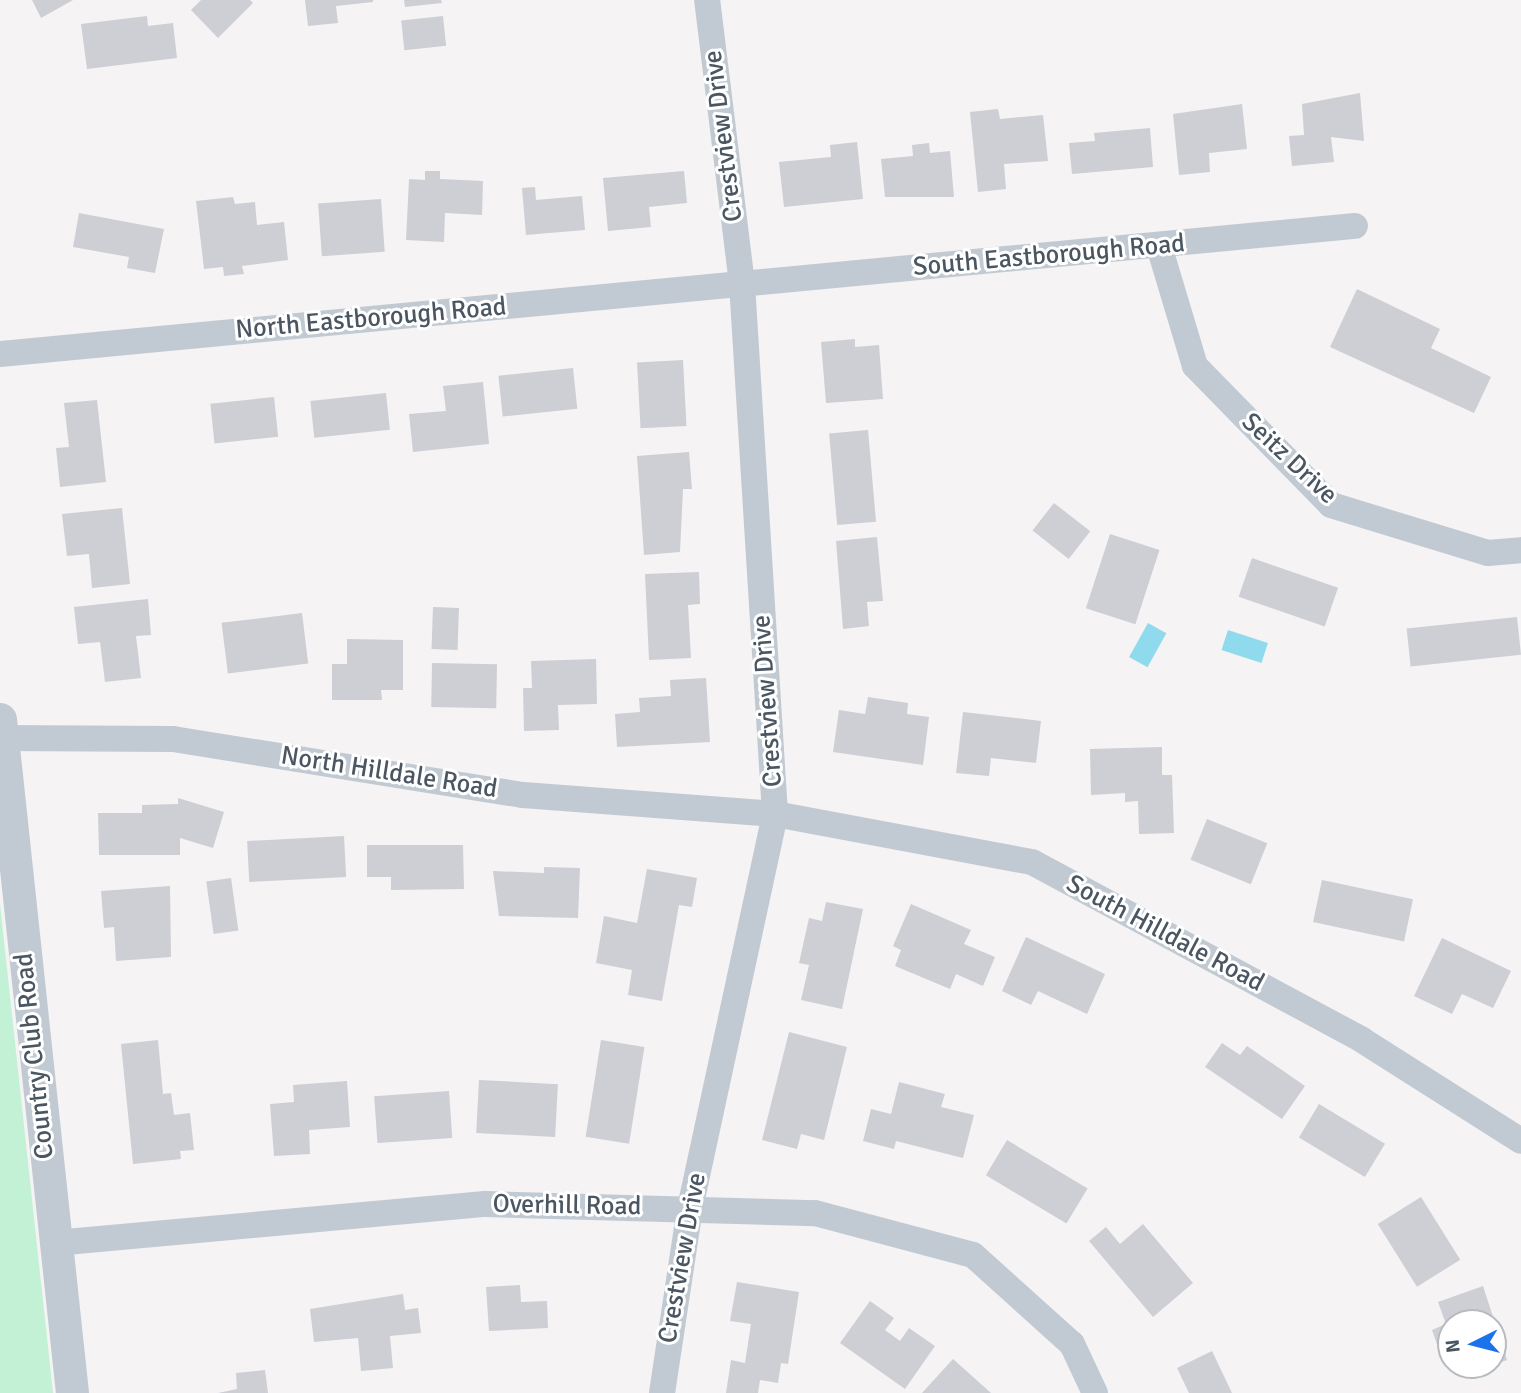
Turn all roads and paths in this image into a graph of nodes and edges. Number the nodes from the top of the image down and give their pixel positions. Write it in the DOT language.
graph roads {
  1 [pos="707,0"];
  2 [pos="1355,226"];
  3 [pos="1158,246"];
  4 [pos="742,284"];
  5 [pos="0,354"];
  6 [pos="1521,550"];
  7 [pos="1,728"];
  8 [pos="775,814"];
  9 [pos="1521,1141"];
  10 [pos="690,1208"];
  11 [pos="55,1243"];
  12 [pos="72,1393"];
  13 [pos="662,1393"];
  14 [pos="1095,1393"];
  1 -- 4 [label="street, Crestview Drive"];
  2 -- 3 [label="street, South Eastborough Road"];
  3 -- 4 [label="street, South Eastborough Road"];
  3 -- 6 [label="street, Seitz Drive"];
  4 -- 5 [label="street, North Eastborough Road"];
  4 -- 8 [label="street, Crestview Drive"];
  7 -- 8 [label="street, North Hilldale Road"];
  7 -- 11 [label="street, Country Club Road"];
  8 -- 9 [label="street, South Hilldale Road"];
  8 -- 10 [label="street, Crestview Drive"];
  10 -- 11 [label="street, Overhill Road"];
  10 -- 13 [label="street, Crestview Drive"];
  10 -- 14 [label="street, Overhill Road"];
  11 -- 12 [label="street, Country Club Road"];
}
